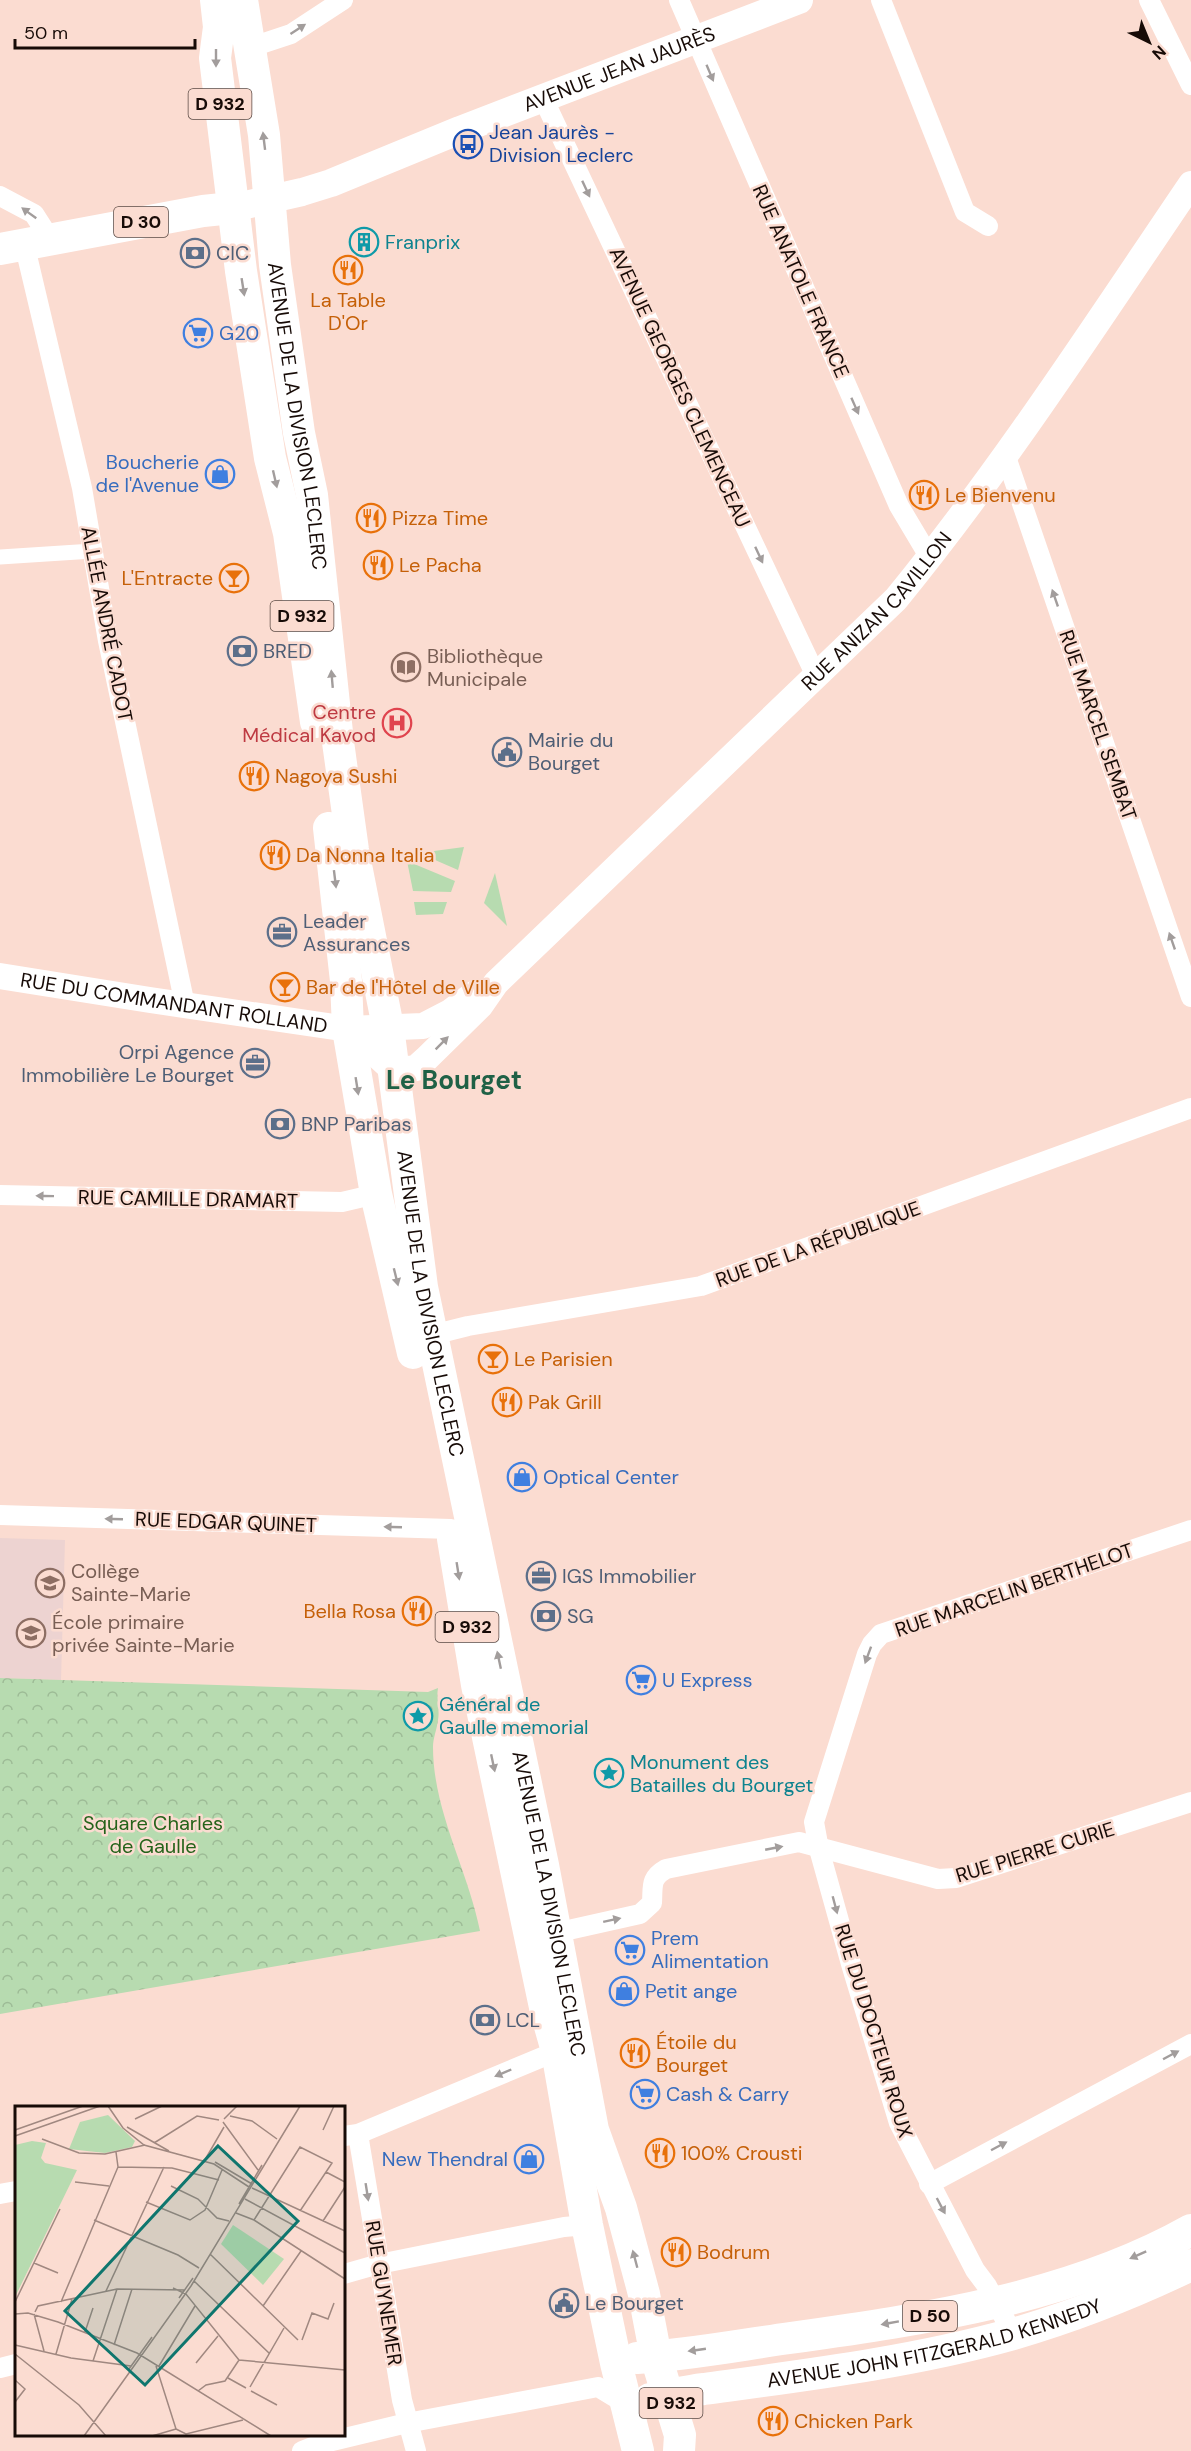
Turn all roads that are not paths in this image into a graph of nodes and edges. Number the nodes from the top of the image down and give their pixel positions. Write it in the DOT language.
graph roads {
  1 [pos="216,0"];
  2 [pos="242,0"];
  3 [pos="343,0"];
  4 [pos="679,0"];
  5 [pos="799,0"];
  6 [pos="881,0"];
  7 [pos="1149,0"];
  8 [pos="696,41"];
  9 [pos="249,48"];
  10 [pos="1191,85"];
  11 [pos="543,98"];
  12 [pos="1191,184"];
  13 [pos="0,196"];
  14 [pos="270,200"];
  15 [pos="232,208"];
  16 [pos="988,226"];
  17 [pos="25,244"];
  18 [pos="1005,454"];
  19 [pos="93,551"];
  20 [pos="0,557"];
  21 [pos="930,558"];
  22 [pos="816,676"];
  23 [pos="0,976"];
  24 [pos="496,983"];
  25 [pos="1191,997"];
  26 [pos="185,1005"];
  27 [pos="388,1027"];
  28 [pos="348,1029"];
  29 [pos="394,1071"];
  30 [pos="1191,1108"];
  31 [pos="376,1194"];
  32 [pos="0,1195"];
  33 [pos="432,1335"];
  34 [pos="0,1515"];
  35 [pos="451,1529"];
  36 [pos="1191,1530"];
  37 [pos="1191,1802"];
  38 [pos="819,1849"];
  39 [pos="555,1933"];
  40 [pos="1191,2044"];
  41 [pos="557,2051"];
  42 [pos="351,2135"];
  43 [pos="929,2184"];
  44 [pos="15,2191"];
  45 [pos="0,2194"];
  46 [pos="587,2224"];
  47 [pos="1191,2230"];
  48 [pos="379,2264"];
  49 [pos="1191,2265"];
  50 [pos="345,2274"];
  51 [pos="995,2302"];
  52 [pos="1013,2334"];
  53 [pos="15,2364"];
  54 [pos="626,2366"];
  55 [pos="0,2368"];
  56 [pos="648,2400"];
  57 [pos="407,2423"];
  58 [pos="302,2451"];
  59 [pos="416,2451"];
  60 [pos="638,2451"];
  61 [pos="662,2451"];
  62 [pos="679,2451"];
  1 -- 15 [label="main road, AVENUE DE LA DIVISION LECLERC / D 932, one-way"];
  2 -- 9 [label="main road, AVENUE DE LA DIVISION LECLERC / D 932"];
  9 -- 3 [label="street, one-way"];
  4 -- 8 [label="street, RUE ANATOLE FRANCE"];
  5 -- 8 [label="main road, AVENUE JEAN JAURÈS"];
  6 -- 16 [label="street"];
  7 -- 10 [label="street"];
  8 -- 11 [label="main road, AVENUE JEAN JAURÈS"];
  8 -- 21 [label="street, RUE ANATOLE FRANCE, one-way"];
  14 -- 9 [label="main road, AVENUE DE LA DIVISION LECLERC / D 932, one-way"];
  11 -- 14 [label="main road, AVENUE JEAN JAURÈS"];
  11 -- 22 [label="street, AVENUE GEORGES CLEMENCEAU, one-way"];
  12 -- 18 [label="street, RUE ANIZAN CAVILLON"];
  17 -- 13 [label="street, one-way"];
  14 -- 15 [label="main road, AVENUE JEAN JAURÈS"];
  27 -- 14 [label="main road, AVENUE DE LA DIVISION LECLERC / D 932, one-way"];
  15 -- 17 [label="main road, D 30"];
  15 -- 28 [label="main road, AVENUE DE LA DIVISION LECLERC / D 932, one-way"];
  17 -- 19 [label="street, ALLÉE ANDRÉ CADOT"];
  18 -- 21 [label="street, RUE ANIZAN CAVILLON"];
  25 -- 18 [label="street, RUE MARCEL SEMBAT, one-way"];
  19 -- 20 [label="street"];
  19 -- 26 [label="street, ALLÉE ANDRÉ CADOT"];
  21 -- 22 [label="street, RUE ANIZAN CAVILLON"];
  22 -- 24 [label="street, RUE ANIZAN CAVILLON"];
  23 -- 26 [label="street, RUE DU COMMANDANT ROLLAND"];
  24 -- 27 [label="street, RUE ANIZAN CAVILLON"];
  29 -- 24 [label="street, RUE ANIZAN CAVILLON, one-way"];
  26 -- 28 [label="street, RUE DU COMMANDANT ROLLAND"];
  27 -- 28 [label="street, RUE DU COMMANDANT ROLLAND"];
  27 -- 29 [label="main road, AVENUE DE LA DIVISION LECLERC / D 932"];
  28 -- 29 [label="street"];
  28 -- 31 [label="main road, AVENUE DE LA DIVISION LECLERC / D 932, one-way"];
  29 -- 33 [label="main road, AVENUE DE LA DIVISION LECLERC / D 932"];
  30 -- 33 [label="street, RUE DE LA RÉPUBLIQUE"];
  31 -- 32 [label="street, RUE CAMILLE DRAMART, one-way"];
  31 -- 35 [label="main road, AVENUE DE LA DIVISION LECLERC / D 932, one-way"];
  39 -- 33 [label="main road, AVENUE DE LA DIVISION LECLERC / D 932, one-way"];
  35 -- 34 [label="street, RUE EDGAR QUINET, one-way"];
  35 -- 41 [label="main road, AVENUE DE LA DIVISION LECLERC / D 932, one-way"];
  36 -- 38 [label="street, RUE MARCELIN BERTHELOT, one-way"];
  37 -- 38 [label="street, RUE PIERRE CURIE"];
  39 -- 38 [label="street, RUE PIERRE CURIE, one-way"];
  38 -- 43 [label="street, RUE DU DOCTEUR ROUX, one-way"];
  54 -- 39 [label="main road, AVENUE DE LA DIVISION LECLERC / D 932, one-way"];
  43 -- 40 [label="street, one-way"];
  41 -- 42 [label="street, one-way"];
  41 -- 46 [label="main road, AVENUE DE LA DIVISION LECLERC / D 932"];
  42 -- 48 [label="street, RUE GUYNEMER, one-way"];
  43 -- 51 [label="street, RUE DU DOCTEUR ROUX, one-way"];
  44 -- 45 [label="street"];
  46 -- 48 [label="street"];
  46 -- 54 [label="main road, AVENUE DE LA DIVISION LECLERC"];
  47 -- 51 [label="main road, AVENUE JOHN FITZGERALD KENNEDY / D 50, one-way"];
  48 -- 50 [label="street"];
  48 -- 57 [label="street, RUE GUYNEMER"];
  49 -- 52 [label="main road, AVENUE JOHN FITZGERALD KENNEDY / D 50"];
  51 -- 52 [label="street, RUE DU DOCTEUR ROUX"];
  51 -- 54 [label="main road, AVENUE JOHN FITZGERALD KENNEDY / D 50, one-way"];
  52 -- 56 [label="main road, AVENUE JOHN FITZGERALD KENNEDY / D 50"];
  53 -- 55 [label="street"];
  54 -- 56 [label="main road, AVENUE DE LA DIVISION LECLERC / D 932"];
  54 -- 56 [label="main road, AVENUE DE LA DIVISION LECLERC / D 932"];
  54 -- 57 [label="street"];
  56 -- 60 [label="main road, AVENUE DE LA DIVISION LECLERC / D 932"];
  56 -- 61 [label="main road"];
  56 -- 62 [label="main road, AVENUE DE LA DIVISION LECLERC / D 932"];
  57 -- 58 [label="street"];
  57 -- 59 [label="street, RUE GUYNEMER"];
}
